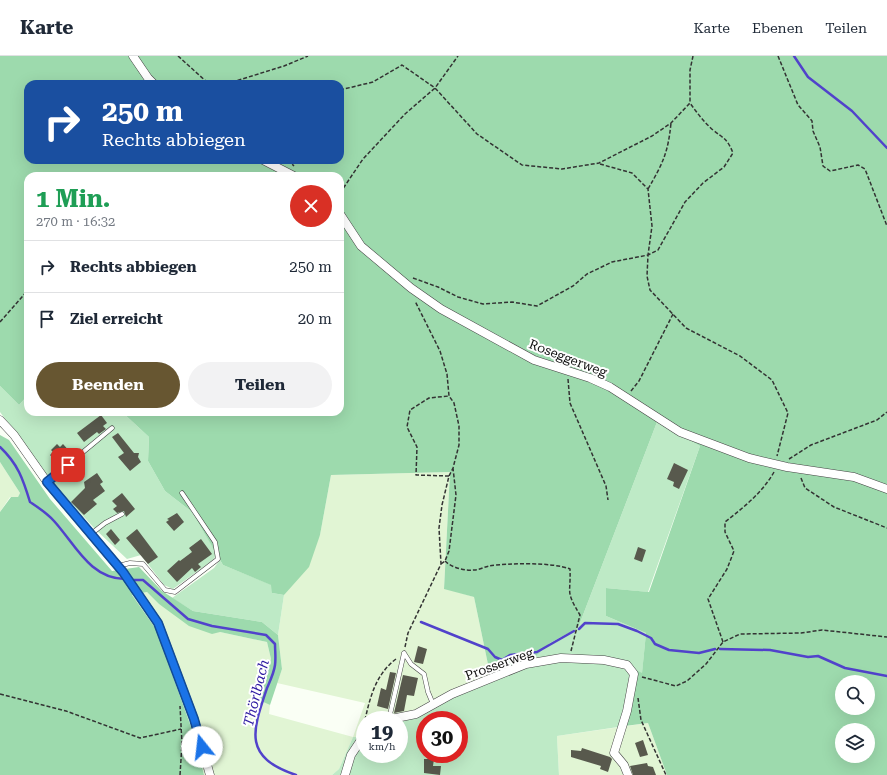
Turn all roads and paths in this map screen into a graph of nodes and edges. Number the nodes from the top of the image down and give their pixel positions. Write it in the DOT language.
graph roads {
  1 [pos="133,56"];
  2 [pos="178,56"];
  3 [pos="308,56"];
  4 [pos="458,56"];
  5 [pos="693,56"];
  6 [pos="778,56"];
  7 [pos="150,80"];
  8 [pos="205,80"];
  9 [pos="239,80"];
  10 [pos="435,88"];
  11 [pos="344,89"];
  12 [pos="690,103"];
  13 [pos="671,123"];
  14 [pos="599,163"];
  15 [pos="271,164"];
  16 [pos="286,172"];
  17 [pos="344,187"];
  18 [pos="648,189"];
  19 [pos="344,220"];
  20 [pos="887,226"];
  21 [pos="648,255"];
  22 [pos="411,278"];
  23 [pos="411,288"];
  24 [pos="24,295"];
  25 [pos="673,314"];
  26 [pos="0,322"];
  27 [pos="568,371"];
  28 [pos="449,396"];
  29 [pos="627,398"];
  30 [pos="887,412"];
  31 [pos="0,420"];
  32 [pos="112,428"];
  33 [pos="777,465"];
  34 [pos="453,468"];
  35 [pos="798,468"];
  36 [pos="448,476"];
  37 [pos="47,482"];
  38 [pos="887,489"];
  39 [pos="182,493"];
  40 [pos="608,500"];
  41 [pos="122,514"];
  42 [pos="887,528"];
  43 [pos="91,534"];
  44 [pos="446,561"];
  45 [pos="441,564"];
  46 [pos="120,569"];
  47 [pos="887,637"];
  48 [pos="723,642"];
  49 [pos="404,653"];
  50 [pos="570,658"];
  51 [pos="634,674"];
  52 [pos="0,694"];
  53 [pos="638,694"];
  54 [pos="180,699"];
  55 [pos="433,704"];
  56 [pos="367,711"];
  57 [pos="389,711"];
  58 [pos="408,716"];
  59 [pos="181,729"];
  60 [pos="356,748"];
  61 [pos="180,775"];
  62 [pos="210,775"];
  63 [pos="345,775"];
  64 [pos="628,775"];
  65 [pos="666,775"];
  1 -- 7 [label="street"];
  2 -- 8 [label="path"];
  3 -- 9 [label="path"];
  4 -- 10 [label="path"];
  5 -- 12 [label="path"];
  6 -- 20 [label="path"];
  10 -- 11 [label="path"];
  10 -- 14 [label="path"];
  10 -- 17 [label="path"];
  12 -- 13 [label="path"];
  12 -- 21 [label="path"];
  13 -- 14 [label="path"];
  13 -- 18 [label="path"];
  14 -- 18 [label="path"];
  15 -- 16 [label="street"];
  18 -- 21 [label="path"];
  19 -- 23 [label="street, Roseggerweg"];
  21 -- 22 [label="path"];
  21 -- 25 [label="path"];
  23 -- 27 [label="street, Roseggerweg"];
  23 -- 28 [label="path"];
  24 -- 26 [label="path"];
  25 -- 29 [label="path"];
  25 -- 33 [label="path"];
  27 -- 29 [label="street, Roseggerweg"];
  27 -- 40 [label="path"];
  28 -- 34 [label="path"];
  28 -- 36 [label="path"];
  29 -- 33 [label="street, Roseggerweg"];
  30 -- 33 [label="path"];
  31 -- 37 [label="street"];
  32 -- 37 [label="lane"];
  33 -- 35 [label="street, Roseggerweg"];
  33 -- 48 [label="path"];
  34 -- 36 [label="path"];
  34 -- 44 [label="path"];
  35 -- 38 [label="street, Roseggerweg"];
  35 -- 42 [label="path"];
  36 -- 45 [label="path"];
  37 -- 43 [label="street"];
  39 -- 46 [label="lane"];
  41 -- 43 [label="lane"];
  43 -- 46 [label="street"];
  44 -- 45 [label="path"];
  44 -- 50 [label="path"];
  45 -- 49 [label="path"];
  46 -- 62 [label="street"];
  47 -- 48 [label="path"];
  48 -- 51 [label="path"];
  49 -- 55 [label="lane"];
  49 -- 56 [label="path"];
  49 -- 57 [label="lane"];
  50 -- 51 [label="street, Prosserweg"];
  50 -- 55 [label="street, Prosserweg"];
  51 -- 64 [label="street"];
  52 -- 59 [label="path"];
  53 -- 65 [label="path"];
  54 -- 59 [label="path"];
  55 -- 58 [label="street, Prosserweg"];
  59 -- 61 [label="path"];
  60 -- 63 [label="street"];
}
